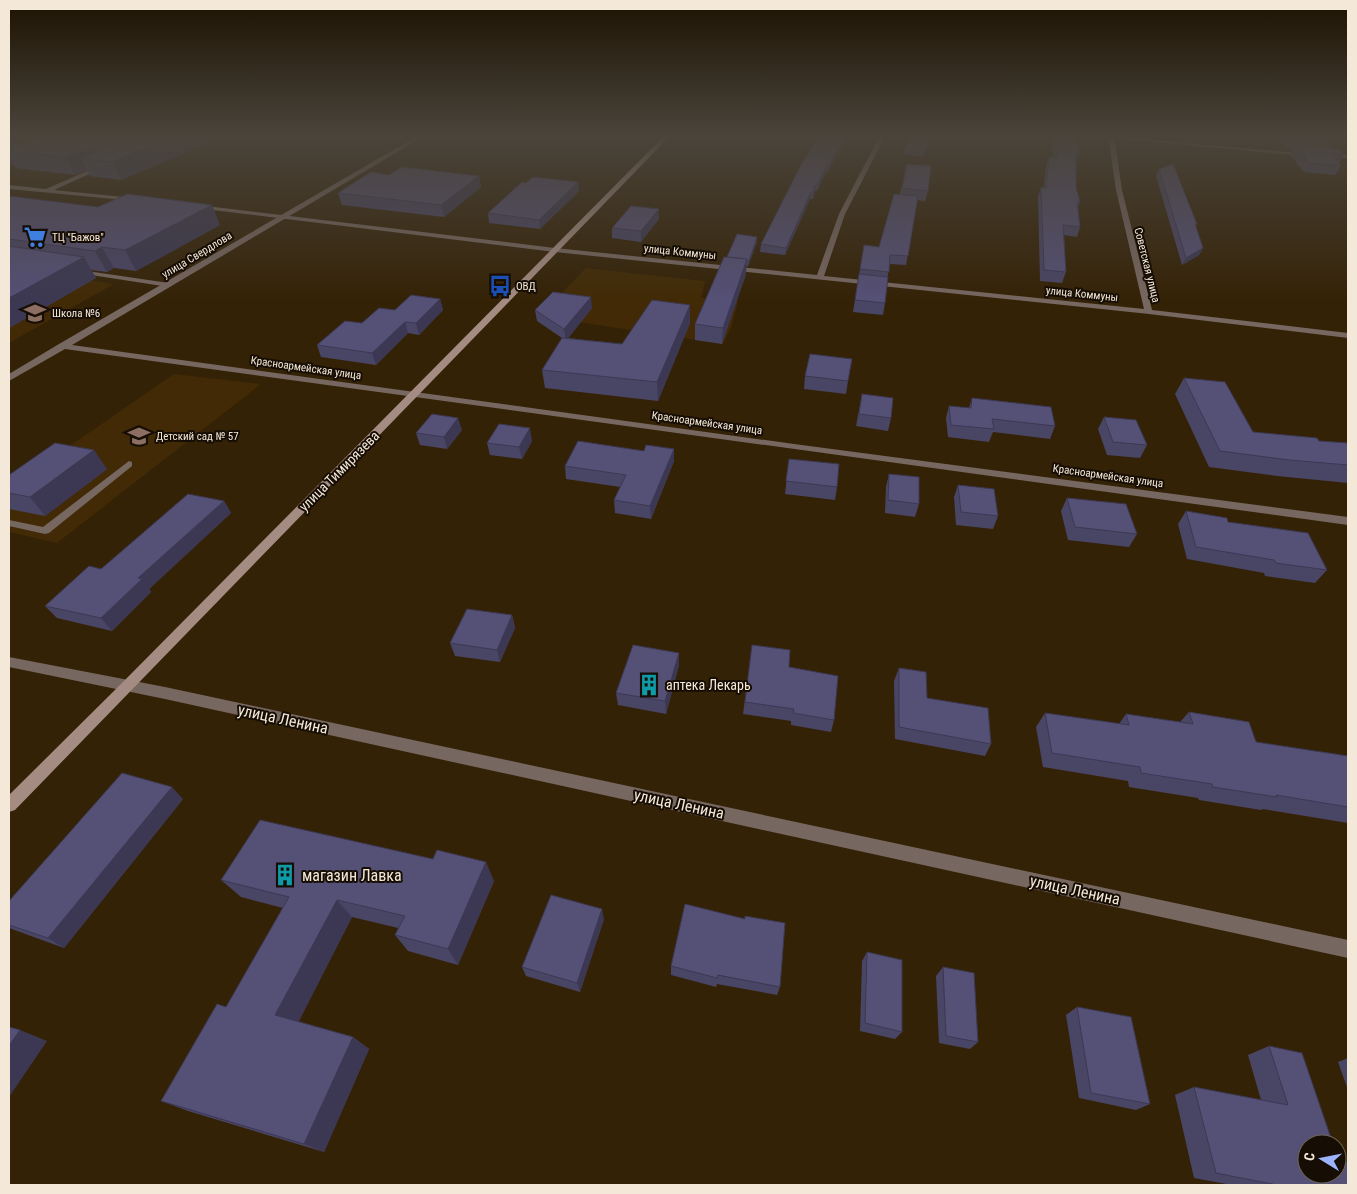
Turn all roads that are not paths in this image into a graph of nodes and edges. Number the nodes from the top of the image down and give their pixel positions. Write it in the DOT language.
graph roads {
  1 [pos="37,191"];
  2 [pos="49,191"];
  3 [pos="329,191"];
  4 [pos="613,191"];
  5 [pos="854,191"];
  6 [pos="1119,191"];
  7 [pos="46,192"];
  8 [pos="28,198"];
  9 [pos="144,201"];
  10 [pos="191,207"];
  11 [pos="284,217"];
  12 [pos="554,250"];
  13 [pos="69,270"];
  14 [pos="820,278"];
  15 [pos="169,285"];
  16 [pos="1149,312"];
  17 [pos="1348,336"];
  18 [pos="62,346"];
  19 [pos="9,378"];
  20 [pos="414,395"];
  21 [pos="129,464"];
  22 [pos="1348,520"];
  23 [pos="9,523"];
  24 [pos="9,662"];
  25 [pos="128,686"];
  26 [pos="9,805"];
  27 [pos="1348,949"];
  1 -- 7 [label="street"];
  2 -- 7 [label="street"];
  3 -- 11 [label="street, улица Свердлова"];
  4 -- 12 [label="main road, улица Тимирязева"];
  5 -- 14 [label="street"];
  6 -- 16 [label="street, Советская улица"];
  7 -- 8 [label="street"];
  7 -- 9 [label="street"];
  10 -- 11 [label="street, улица Коммуны"];
  11 -- 12 [label="street, улица Коммуны"];
  11 -- 15 [label="street, улица Свердлова"];
  12 -- 14 [label="street, улица Коммуны"];
  12 -- 20 [label="main road, улица Тимирязева"];
  13 -- 15 [label="lane"];
  14 -- 16 [label="street, улица Коммуны"];
  15 -- 18 [label="street, улица Свердлова"];
  16 -- 17 [label="street, улица Коммуны"];
  18 -- 19 [label="street, улица Свердлова"];
  18 -- 20 [label="street, Красноармейская улица"];
  20 -- 22 [label="street, Красноармейская улица"];
  20 -- 25 [label="main road, улица Тимирязева"];
  21 -- 23 [label="lane"];
  24 -- 25 [label="street, улица Ленина"];
  25 -- 26 [label="main road, улица Тимирязева"];
  25 -- 27 [label="street, улица Ленина"];
}
